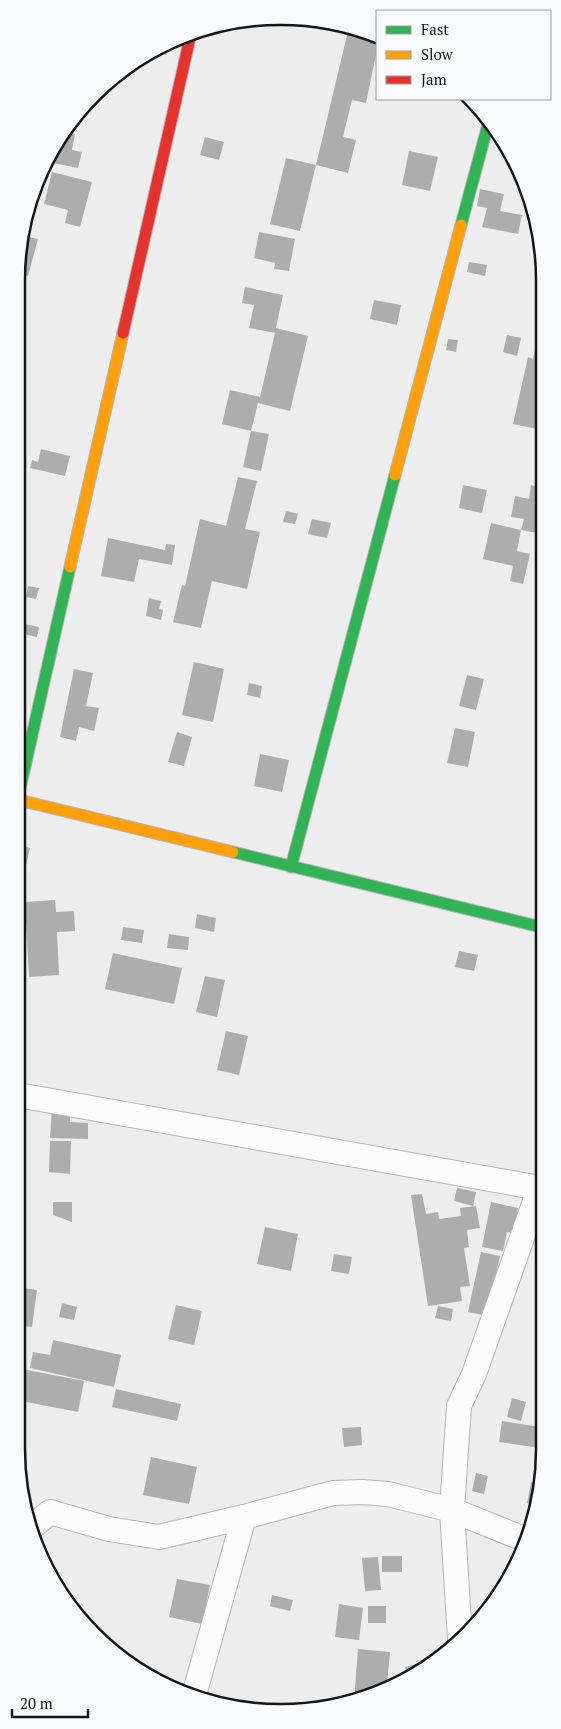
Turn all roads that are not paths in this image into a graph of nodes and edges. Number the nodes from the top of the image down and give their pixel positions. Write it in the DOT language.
graph roads {
  1 [pos="189,42"];
  2 [pos="487,130"];
  3 [pos="25,767"];
  4 [pos="25,801"];
  5 [pos="291,867"];
  6 [pos="536,926"];
  7 [pos="25,1096"];
  8 [pos="536,1187"];
  9 [pos="536,1199"];
  10 [pos="39,1510"];
  11 [pos="452,1510"];
  12 [pos="244,1517"];
  13 [pos="520,1537"];
  14 [pos="460,1630"];
  15 [pos="196,1689"];
  1 -- 3 [label="street"];
  2 -- 5 [label="street"];
  4 -- 5 [label="street"];
  5 -- 6 [label="street"];
  7 -- 8 [label="street"];
  9 -- 11 [label="street"];
  10 -- 12 [label="street"];
  11 -- 12 [label="street"];
  11 -- 13 [label="street"];
  11 -- 14 [label="street"];
  12 -- 15 [label="street"];
}
